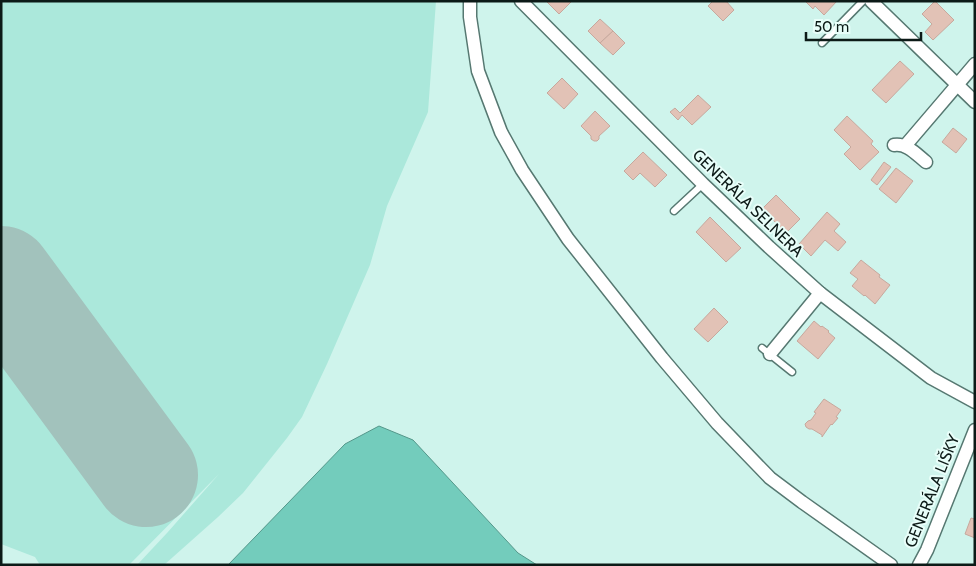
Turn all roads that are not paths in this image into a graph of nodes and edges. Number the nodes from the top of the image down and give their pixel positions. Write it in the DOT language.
graph roads {
  1 [pos="470,1"];
  2 [pos="521,1"];
  3 [pos="863,1"];
  4 [pos="870,1"];
  5 [pos="822,43"];
  6 [pos="975,64"];
  7 [pos="957,86"];
  8 [pos="975,102"];
  9 [pos="926,162"];
  10 [pos="703,184"];
  11 [pos="674,212"];
  12 [pos="820,293"];
  13 [pos="766,351"];
  14 [pos="792,372"];
  15 [pos="975,402"];
  16 [pos="975,430"];
  17 [pos="891,565"];
  18 [pos="918,565"];
  1 -- 17 [label="street"];
  2 -- 10 [label="street, GENERÁLA SELNERA"];
  3 -- 5 [label="lane"];
  4 -- 7 [label="street"];
  6 -- 7 [label="street"];
  7 -- 8 [label="street"];
  7 -- 9 [label="street"];
  10 -- 11 [label="lane"];
  10 -- 12 [label="street, GENERÁLA SELNERA"];
  12 -- 13 [label="street"];
  12 -- 15 [label="street, GENERÁLA SELNERA"];
  13 -- 14 [label="lane"];
  16 -- 18 [label="street, GENERÁLA LIŠKY"];
}
